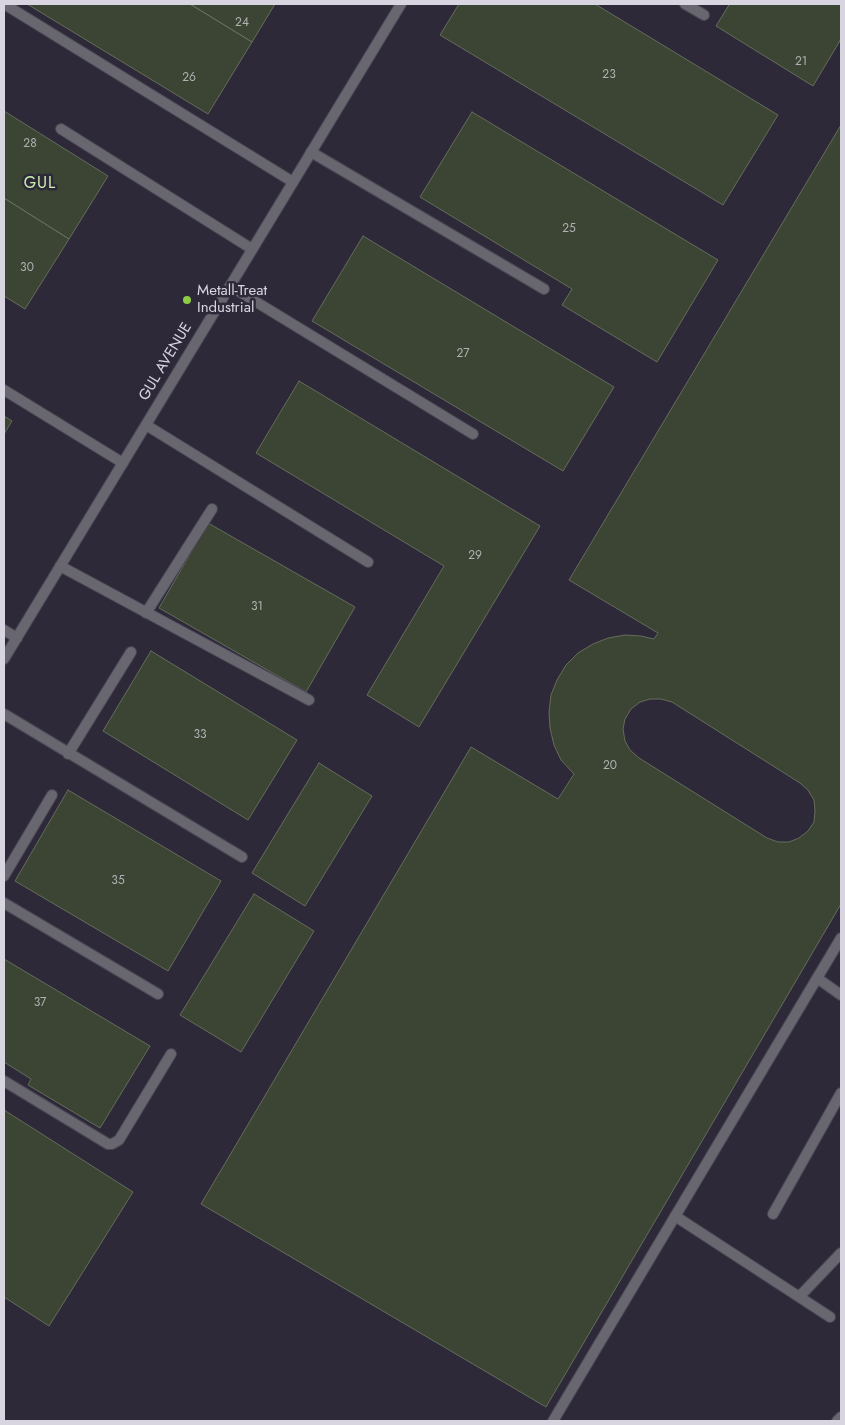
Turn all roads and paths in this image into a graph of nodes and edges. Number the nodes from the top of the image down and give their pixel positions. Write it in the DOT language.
graph roads {
  1 [pos="4,4"];
  2 [pos="401,4"];
  3 [pos="685,4"];
  4 [pos="704,15"];
  5 [pos="61,129"];
  6 [pos="311,152"];
  7 [pos="293,182"];
  8 [pos="252,249"];
  9 [pos="230,286"];
  10 [pos="544,289"];
  11 [pos="4,390"];
  12 [pos="146,425"];
  13 [pos="473,434"];
  14 [pos="123,463"];
  15 [pos="212,509"];
  16 [pos="368,562"];
  17 [pos="60,566"];
  18 [pos="146,614"];
  19 [pos="4,630"];
  20 [pos="17,638"];
  21 [pos="130,652"];
  22 [pos="4,659"];
  23 [pos="309,700"];
  24 [pos="4,714"];
  25 [pos="68,754"];
  26 [pos="52,795"];
  27 [pos="242,857"];
  28 [pos="4,876"];
  29 [pos="4,903"];
  30 [pos="841,938"];
  31 [pos="817,978"];
  32 [pos="158,994"];
  33 [pos="841,995"];
  34 [pos="171,1054"];
  35 [pos="4,1081"];
  36 [pos="841,1093"];
  37 [pos="773,1214"];
  38 [pos="675,1216"];
  39 [pos="841,1253"];
  40 [pos="799,1297"];
  41 [pos="830,1317"];
  42 [pos="841,1417"];
  43 [pos="553,1421"];
  44 [pos="836,1421"];
  1 -- 7 [label="street"];
  2 -- 6 [label="street, GUL AVENUE"];
  3 -- 4 [label="street"];
  5 -- 8 [label="street"];
  6 -- 7 [label="street, GUL AVENUE"];
  6 -- 10 [label="street"];
  7 -- 8 [label="street, GUL AVENUE"];
  8 -- 9 [label="street, GUL AVENUE"];
  9 -- 12 [label="street, GUL AVENUE"];
  9 -- 13 [label="street"];
  11 -- 14 [label="street"];
  12 -- 14 [label="street, GUL AVENUE"];
  12 -- 16 [label="street"];
  14 -- 17 [label="street, GUL AVENUE"];
  15 -- 18 [label="street"];
  17 -- 18 [label="street"];
  17 -- 20 [label="street, GUL AVENUE"];
  18 -- 23 [label="street"];
  19 -- 20 [label="street"];
  20 -- 22 [label="street, GUL AVENUE"];
  21 -- 25 [label="street"];
  24 -- 25 [label="street"];
  25 -- 27 [label="street"];
  26 -- 28 [label="street"];
  29 -- 32 [label="street"];
  30 -- 31 [label="street"];
  31 -- 33 [label="street"];
  31 -- 38 [label="street"];
  34 -- 35 [label="street"];
  36 -- 37 [label="street"];
  38 -- 40 [label="street"];
  38 -- 43 [label="street"];
  39 -- 40 [label="street"];
  40 -- 41 [label="street"];
  42 -- 44 [label="street"];
}
